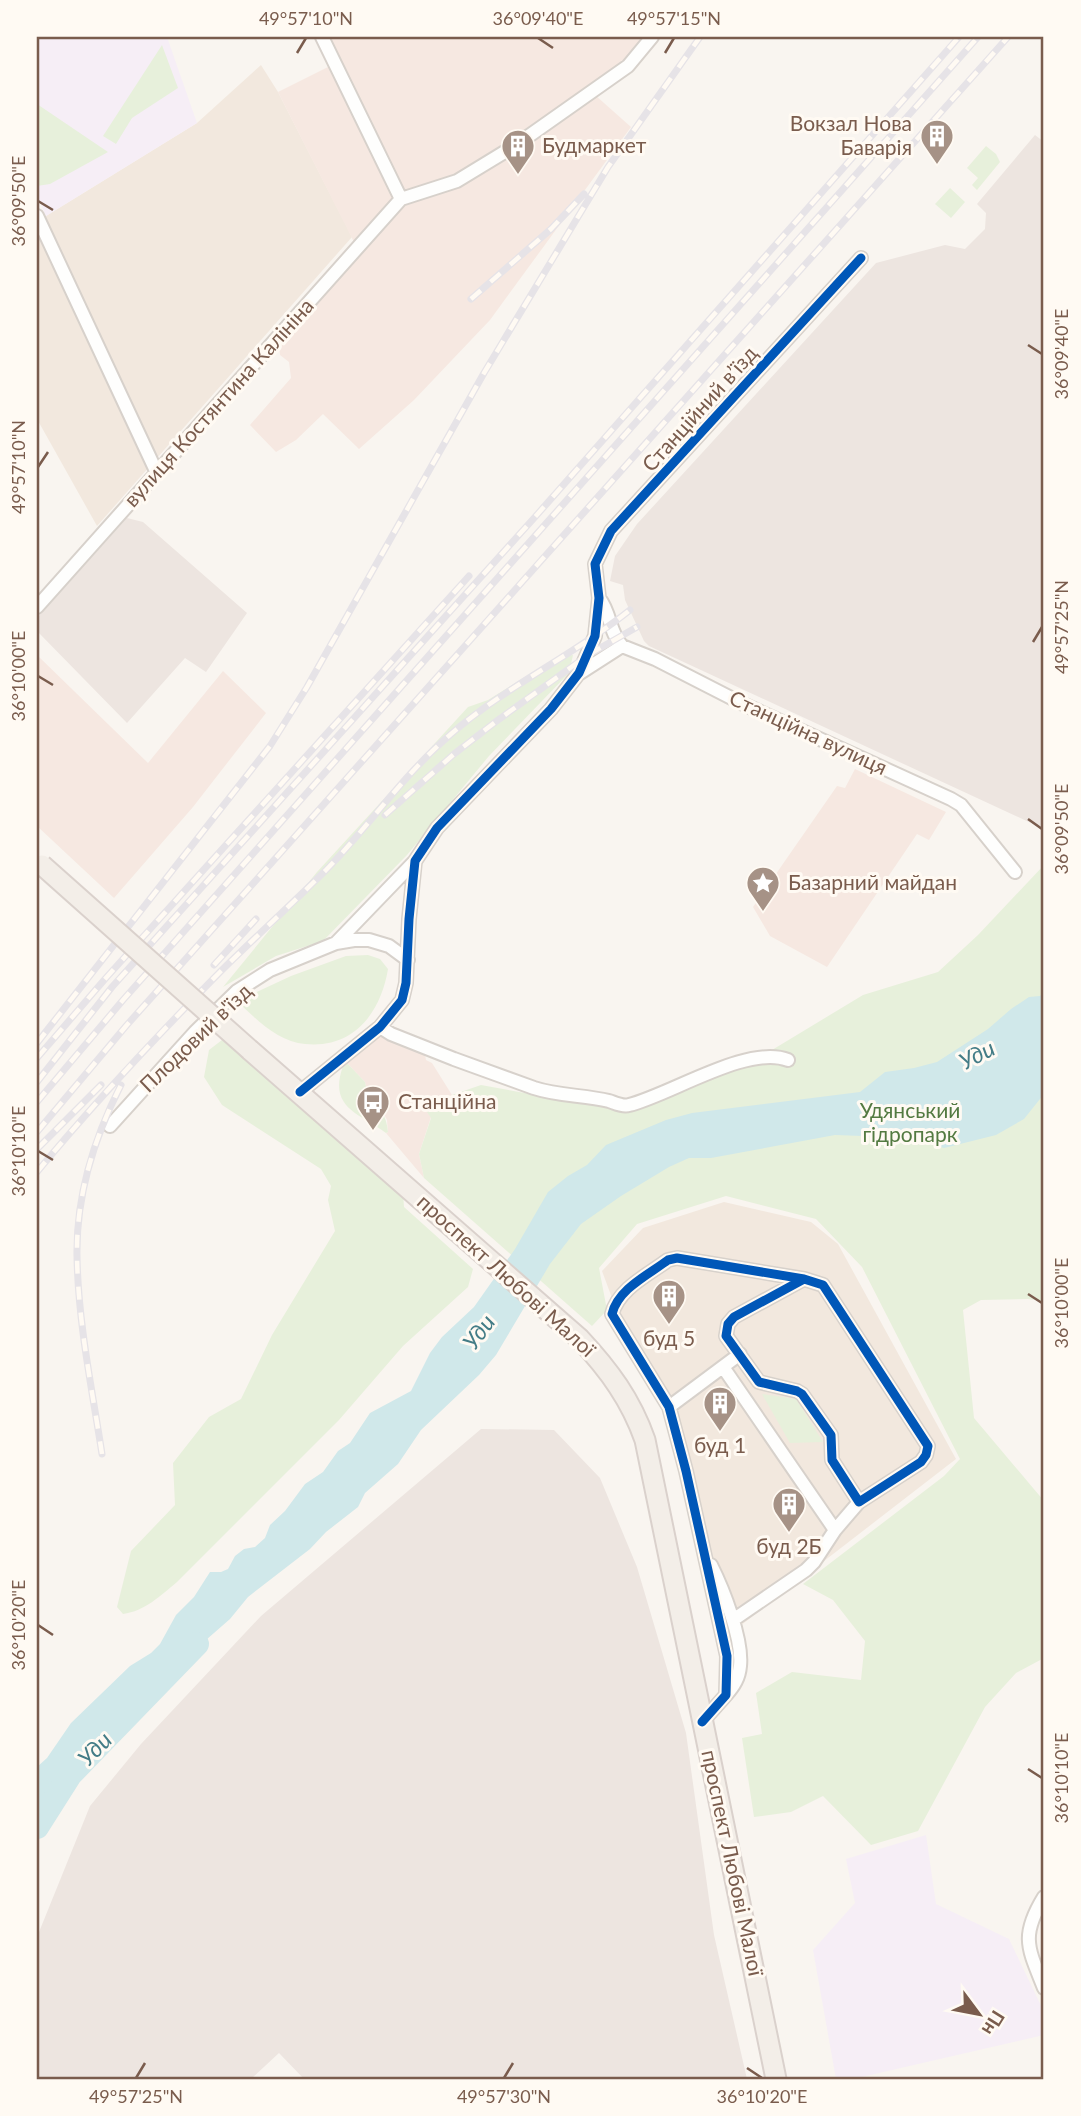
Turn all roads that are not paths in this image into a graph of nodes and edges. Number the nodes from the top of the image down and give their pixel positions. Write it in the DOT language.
graph roads {
  1 [pos="322,37"];
  2 [pos="652,37"];
  3 [pos="401,199"];
  4 [pos="37,216"];
  5 [pos="861,258"];
  6 [pos="157,473"];
  7 [pos="599,598"];
  8 [pos="37,607"];
  9 [pos="622,646"];
  10 [pos="579,673"];
  11 [pos="415,861"];
  12 [pos="40,863"];
  13 [pos="1015,872"];
  14 [pos="336,943"];
  15 [pos="408,960"];
  16 [pos="380,1027"];
  17 [pos="788,1060"];
  18 [pos="300,1092"];
  19 [pos="110,1126"];
  20 [pos="804,1279"];
  21 [pos="740,1354"];
  22 [pos="723,1367"];
  23 [pos="669,1407"];
  24 [pos="859,1502"];
  25 [pos="835,1530"];
  26 [pos="702,1546"];
  27 [pos="733,1620"];
  28 [pos="726,1695"];
  29 [pos="702,1722"];
  30 [pos="1044,1896"];
  31 [pos="1044,1988"];
  32 [pos="776,2079"];
  1 -- 3 [label="street"];
  2 -- 3 [label="street"];
  3 -- 6 [label="street, вулиця Костянтина Калініна"];
  4 -- 6 [label="street"];
  5 -- 7 [label="street, Станційний в’їзд"];
  6 -- 8 [label="street, вулиця Костянтина Калініна"];
  7 -- 9 [label="street"];
  7 -- 10 [label="street"];
  9 -- 10 [label="street"];
  9 -- 13 [label="street, Станційна вулиця"];
  10 -- 11 [label="street"];
  11 -- 14 [label="street"];
  11 -- 15 [label="street"];
  12 -- 18 [label="main road, проспект Любові Малої, bridge"];
  14 -- 15 [label="street, Плодовий в'їзд"];
  14 -- 19 [label="street, Плодовий в'їзд"];
  15 -- 16 [label="street"];
  16 -- 17 [label="street"];
  16 -- 18 [label="street"];
  18 -- 29 [label="main road, проспект Любові Малої"];
  20 -- 21 [label="street"];
  20 -- 23 [label="street"];
  20 -- 24 [label="street"];
  21 -- 22 [label="street"];
  21 -- 24 [label="street"];
  22 -- 23 [label="street"];
  22 -- 25 [label="street"];
  23 -- 26 [label="street"];
  24 -- 25 [label="street"];
  25 -- 27 [label="street"];
  26 -- 27 [label="street"];
  26 -- 28 [label="street"];
  27 -- 28 [label="street"];
  28 -- 29 [label="street"];
  29 -- 32 [label="main road, проспект Любові Малої"];
  30 -- 31 [label="street"];
}
